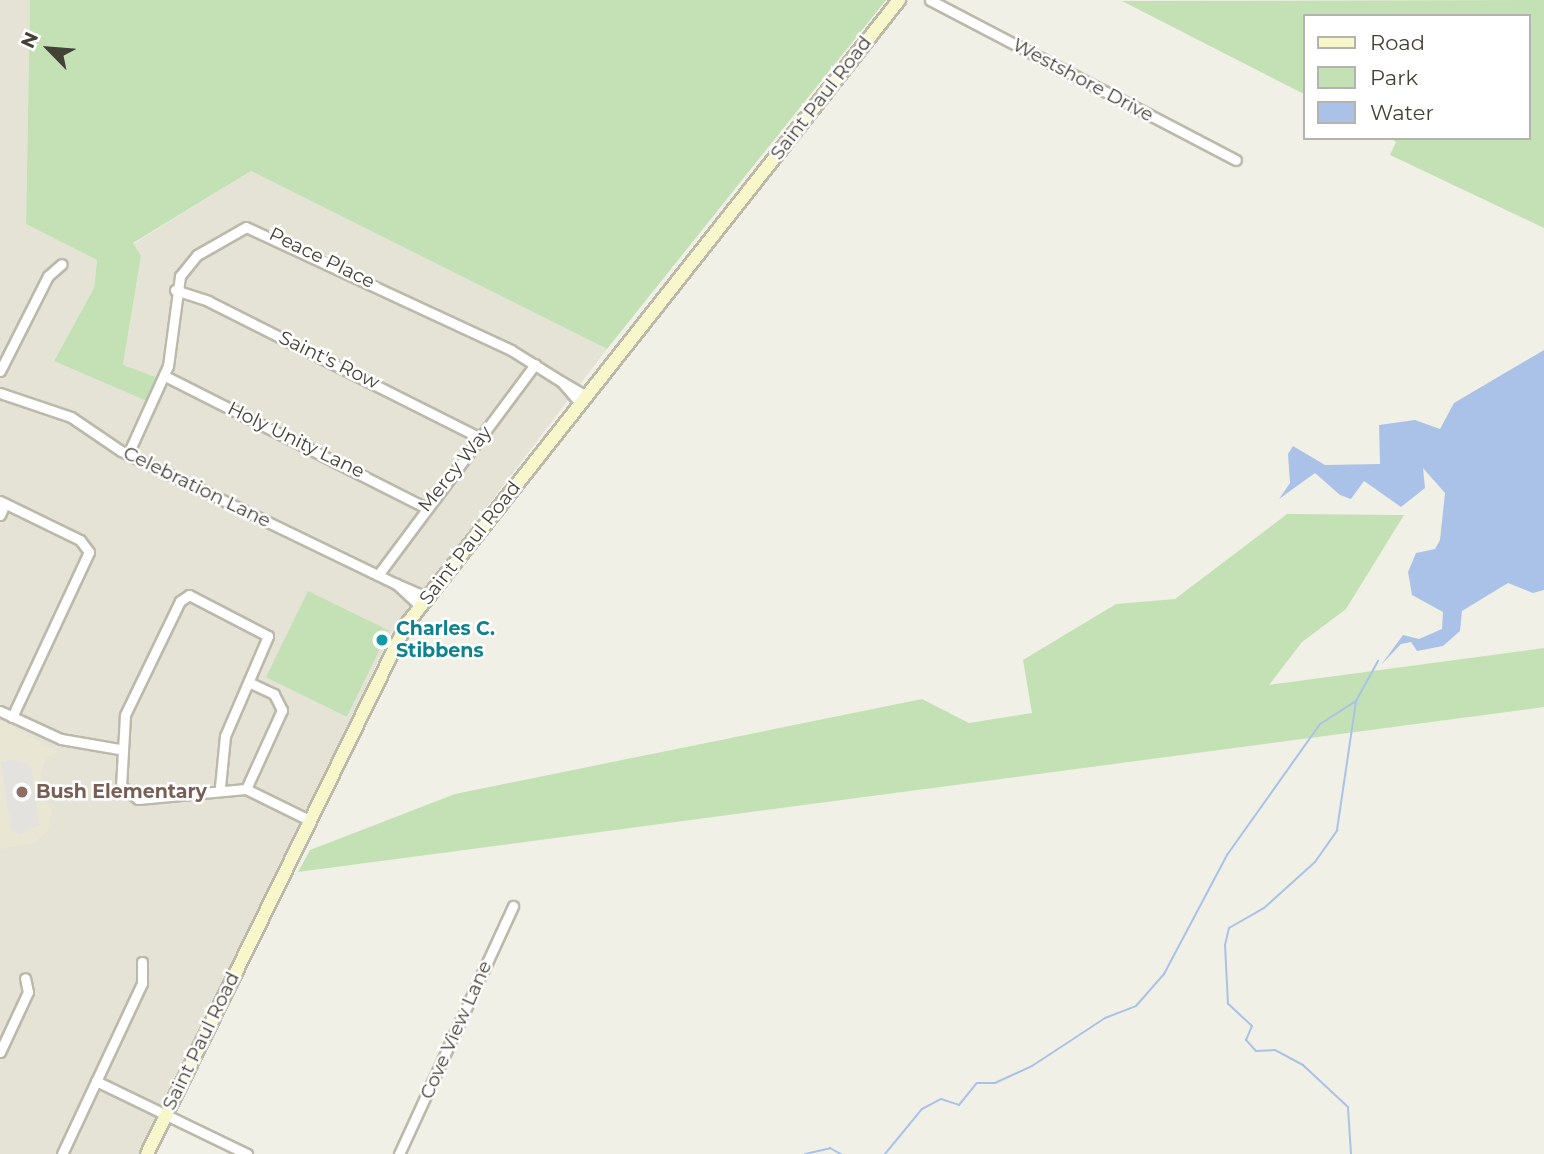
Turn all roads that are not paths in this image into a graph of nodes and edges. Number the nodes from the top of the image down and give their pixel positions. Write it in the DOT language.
graph roads {
  1 [pos="899,0"];
  2 [pos="930,0"];
  3 [pos="1236,160"];
  4 [pos="62,264"];
  5 [pos="175,290"];
  6 [pos="536,364"];
  7 [pos="0,372"];
  8 [pos="165,376"];
  9 [pos="0,393"];
  10 [pos="583,399"];
  11 [pos="480,438"];
  12 [pos="128,454"];
  13 [pos="3,503"];
  14 [pos="424,508"];
  15 [pos="0,515"];
  16 [pos="378,575"];
  17 [pos="423,602"];
  18 [pos="250,683"];
  19 [pos="0,711"];
  20 [pos="12,717"];
  21 [pos="119,749"];
  22 [pos="220,787"];
  23 [pos="246,789"];
  24 [pos="309,820"];
  25 [pos="513,906"];
  26 [pos="142,962"];
  27 [pos="25,978"];
  28 [pos="0,1052"];
  29 [pos="96,1081"];
  30 [pos="166,1114"];
  31 [pos="62,1154"];
  32 [pos="147,1154"];
  33 [pos="247,1154"];
  34 [pos="399,1154"];
  1 -- 10 [label="street, Saint Paul Road"];
  2 -- 3 [label="street, Westshore Drive"];
  4 -- 7 [label="street"];
  5 -- 6 [label="street, Peace Place"];
  5 -- 8 [label="street, Peace Place"];
  5 -- 11 [label="street, Saint's Row"];
  6 -- 10 [label="street, Peace Place"];
  6 -- 11 [label="street, Mercy Way"];
  8 -- 12 [label="street, Peace Place"];
  8 -- 14 [label="street, Holy Unity Lane"];
  9 -- 12 [label="street, Celebration Lane"];
  10 -- 17 [label="street, Saint Paul Road"];
  11 -- 14 [label="street, Mercy Way"];
  12 -- 16 [label="street, Celebration Lane"];
  13 -- 15 [label="street"];
  13 -- 20 [label="street"];
  14 -- 16 [label="street, Mercy Way"];
  16 -- 17 [label="street, Celebration Lane"];
  17 -- 24 [label="street, Saint Paul Road"];
  18 -- 21 [label="street"];
  18 -- 22 [label="street"];
  18 -- 23 [label="street"];
  19 -- 20 [label="street"];
  20 -- 21 [label="street"];
  21 -- 22 [label="street"];
  22 -- 23 [label="street"];
  23 -- 24 [label="street"];
  24 -- 30 [label="street, Saint Paul Road"];
  25 -- 34 [label="street, Cove View Lane"];
  26 -- 29 [label="street"];
  27 -- 28 [label="street"];
  29 -- 30 [label="street"];
  29 -- 31 [label="street"];
  30 -- 32 [label="street, Saint Paul Road"];
  30 -- 33 [label="street"];
}
